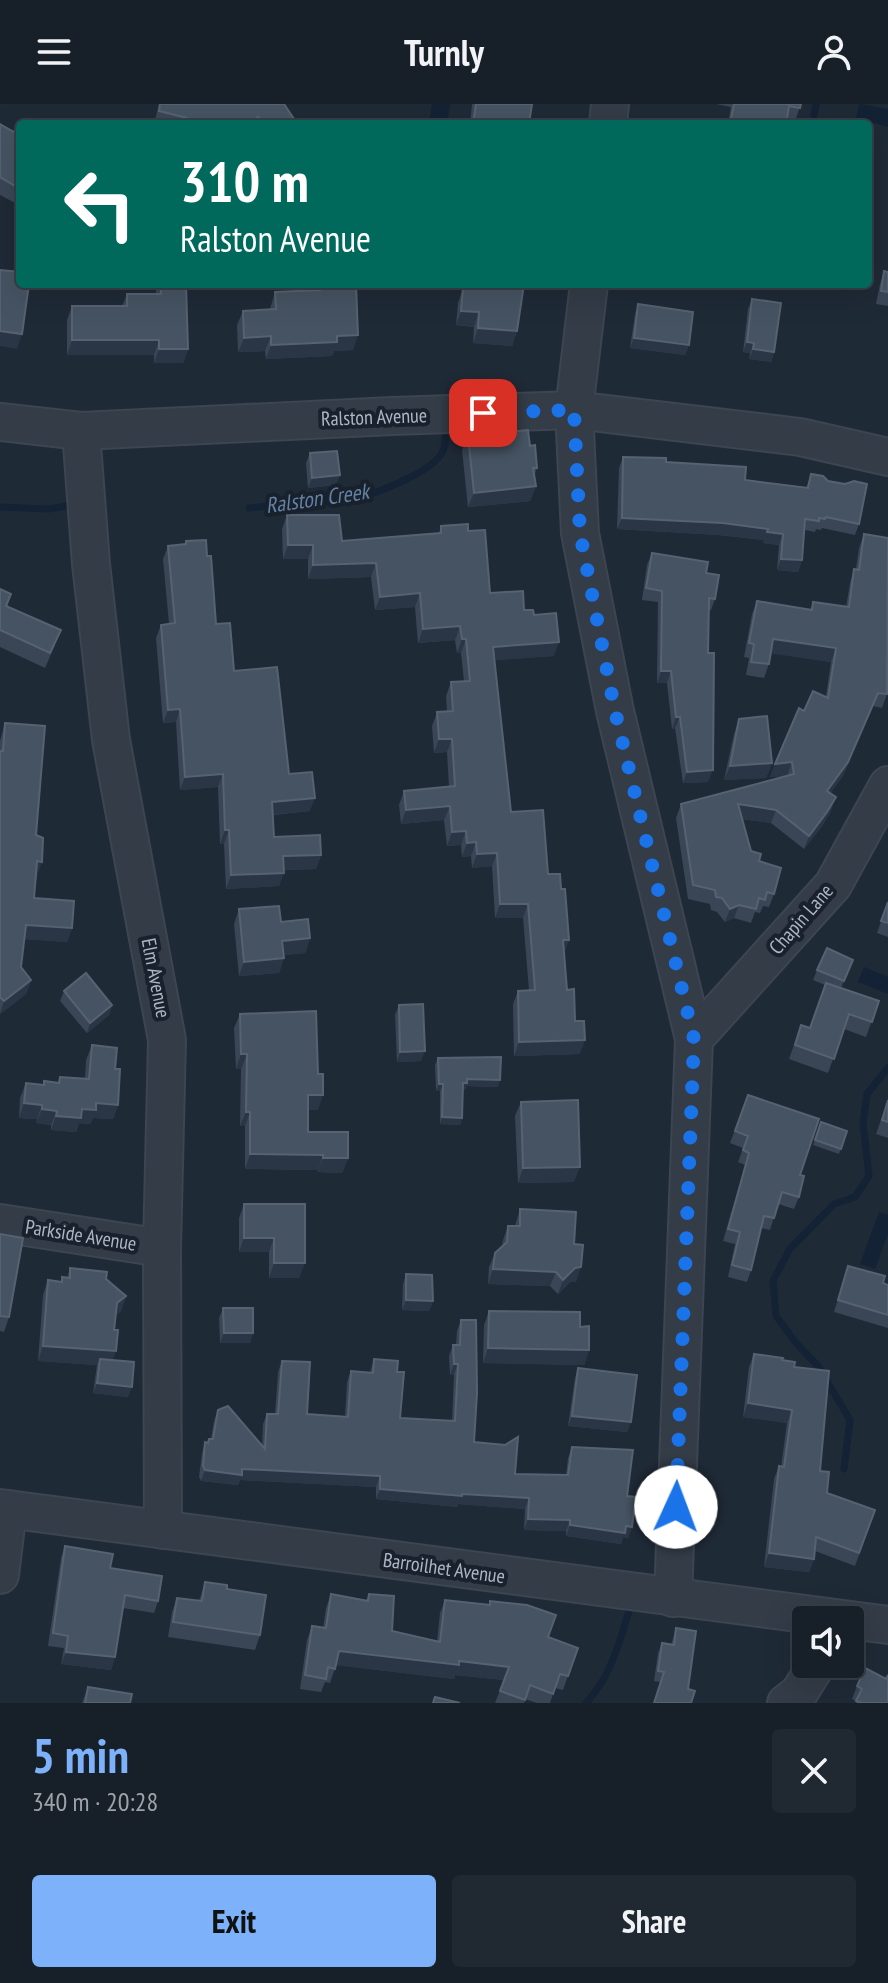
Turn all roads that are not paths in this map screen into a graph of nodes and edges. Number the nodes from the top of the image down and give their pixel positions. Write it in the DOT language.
graph roads {
  1 [pos="589,288"];
  2 [pos="574,410"];
  3 [pos="0,422"];
  4 [pos="81,431"];
  5 [pos="888,457"];
  6 [pos="888,785"];
  7 [pos="694,1039"];
  8 [pos="0,1223"];
  9 [pos="162,1248"];
  10 [pos="4,1508"];
  11 [pos="163,1530"];
  12 [pos="0,1575"];
  13 [pos="673,1598"];
  14 [pos="792,1613"];
  15 [pos="864,1622"];
  16 [pos="888,1625"];
  17 [pos="808,1678"];
  18 [pos="786,1703"];
  1 -- 2 [label="street"];
  2 -- 4 [label="street, Ralston Avenue"];
  2 -- 5 [label="street, Ralston Avenue"];
  2 -- 7 [label="street"];
  3 -- 4 [label="street, Ralston Avenue"];
  4 -- 9 [label="street, Elm Avenue"];
  6 -- 7 [label="street, Chapin Lane"];
  7 -- 13 [label="street"];
  8 -- 9 [label="street, Parkside Avenue"];
  9 -- 11 [label="street, Elm Avenue"];
  10 -- 11 [label="street, Barroilhet Avenue"];
  10 -- 12 [label="street"];
  11 -- 13 [label="street, Barroilhet Avenue"];
  13 -- 14 [label="street, Barroilhet Avenue"];
  15 -- 16 [label="street, Barroilhet Avenue"];
  17 -- 18 [label="street"];
}
